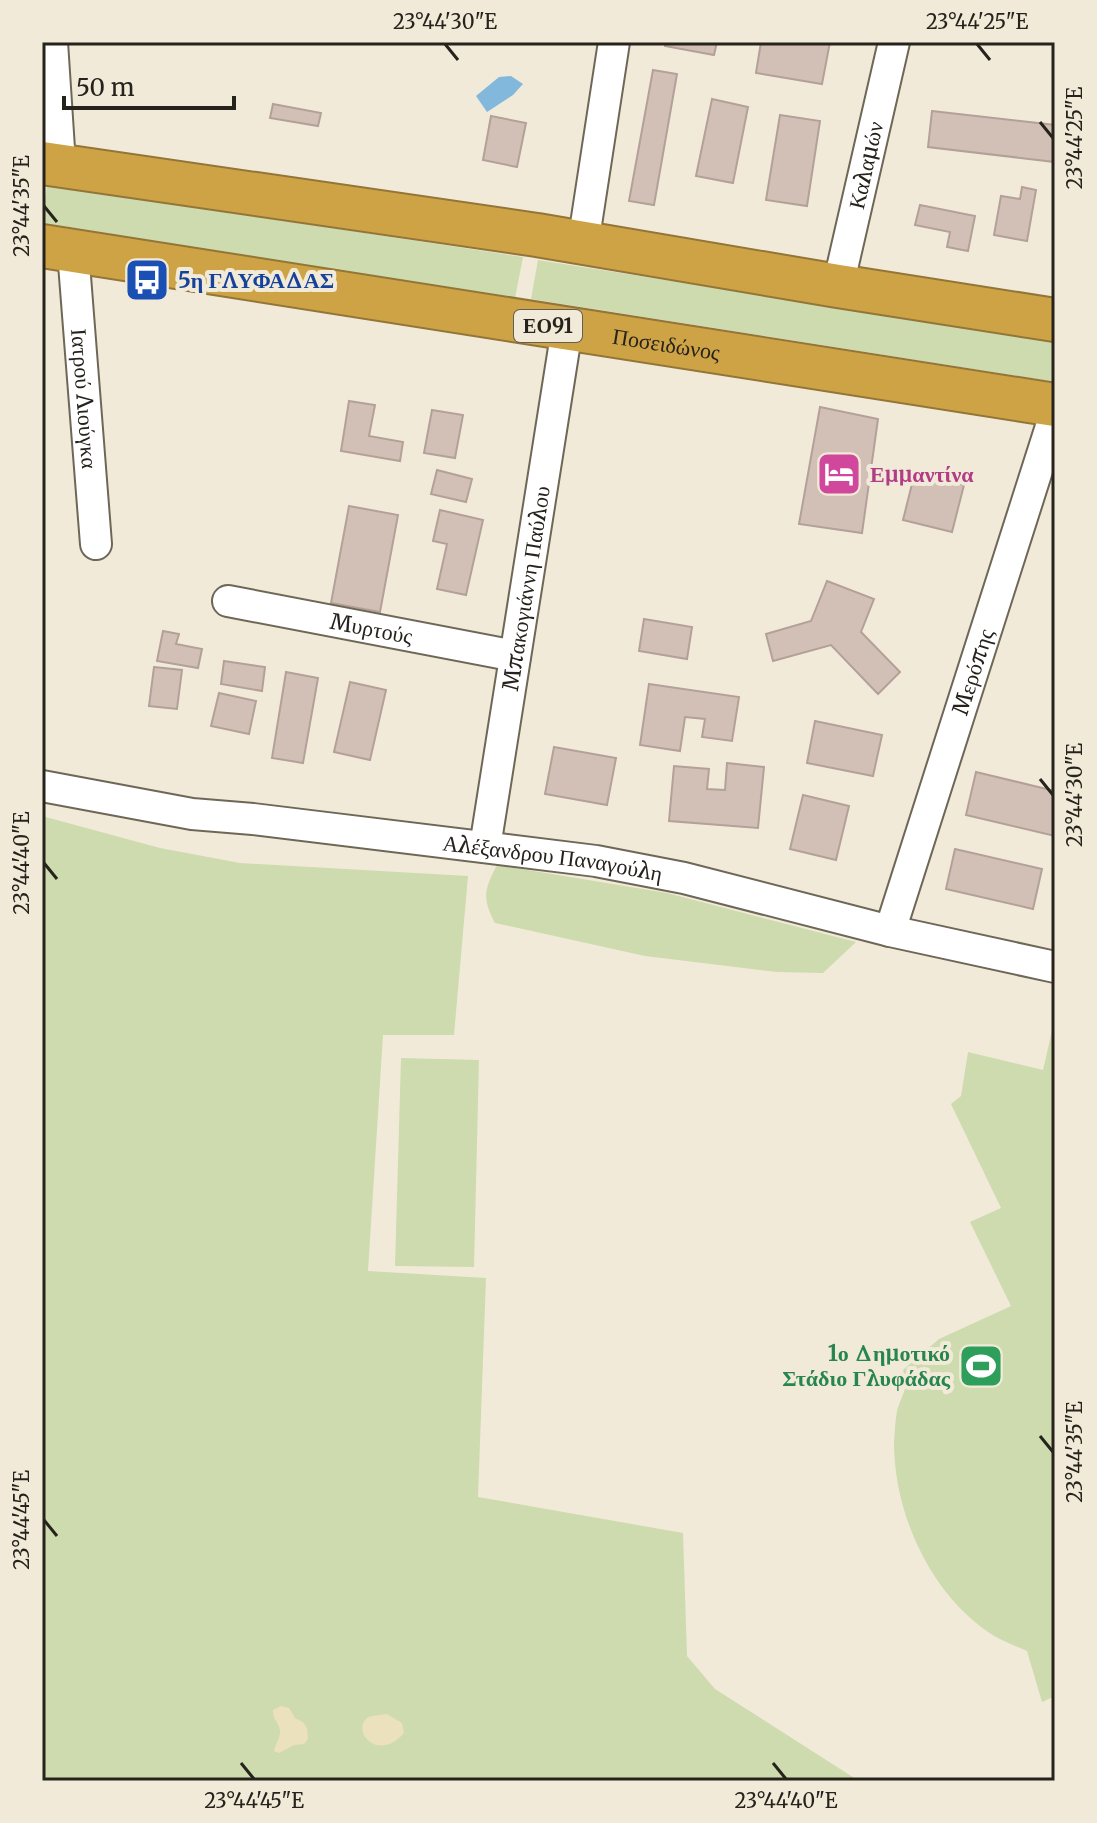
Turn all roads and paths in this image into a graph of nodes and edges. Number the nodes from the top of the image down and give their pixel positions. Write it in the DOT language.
graph roads {
  1 [pos="52,42"];
  2 [pos="614,42"];
  3 [pos="894,42"];
  4 [pos="51,164"];
  5 [pos="583,244"];
  6 [pos="57,249"];
  7 [pos="838,286"];
  8 [pos="1055,320"];
  9 [pos="567,329"];
  10 [pos="1055,405"];
  11 [pos="1055,414"];
  12 [pos="96,544"];
  13 [pos="228,601"];
  14 [pos="515,656"];
  15 [pos="42,786"];
  16 [pos="485,847"];
  17 [pos="890,931"];
  18 [pos="1055,967"];
  1 -- 4 [label="street"];
  2 -- 5 [label="street"];
  3 -- 7 [label="street, Καλαμών"];
  4 -- 5 [label="highway"];
  5 -- 7 [label="highway"];
  6 -- 9 [label="highway, Ποσειδώνος / ΕΟ91"];
  6 -- 12 [label="street, Ιατρού Λιούγκα"];
  7 -- 8 [label="highway"];
  9 -- 10 [label="highway, Ποσειδώνος / ΕΟ91"];
  9 -- 14 [label="street, Μπακογιάννη Παύλου"];
  11 -- 17 [label="street, Μερόπης"];
  13 -- 14 [label="street, Μυρτούς"];
  14 -- 16 [label="street, Μπακογιάννη Παύλου"];
  15 -- 16 [label="street, Αλέξανδρου Παναγούλη"];
  16 -- 17 [label="street, Αλέξανδρου Παναγούλη"];
  17 -- 18 [label="street, Αλέξανδρου Παναγούλη"];
}
